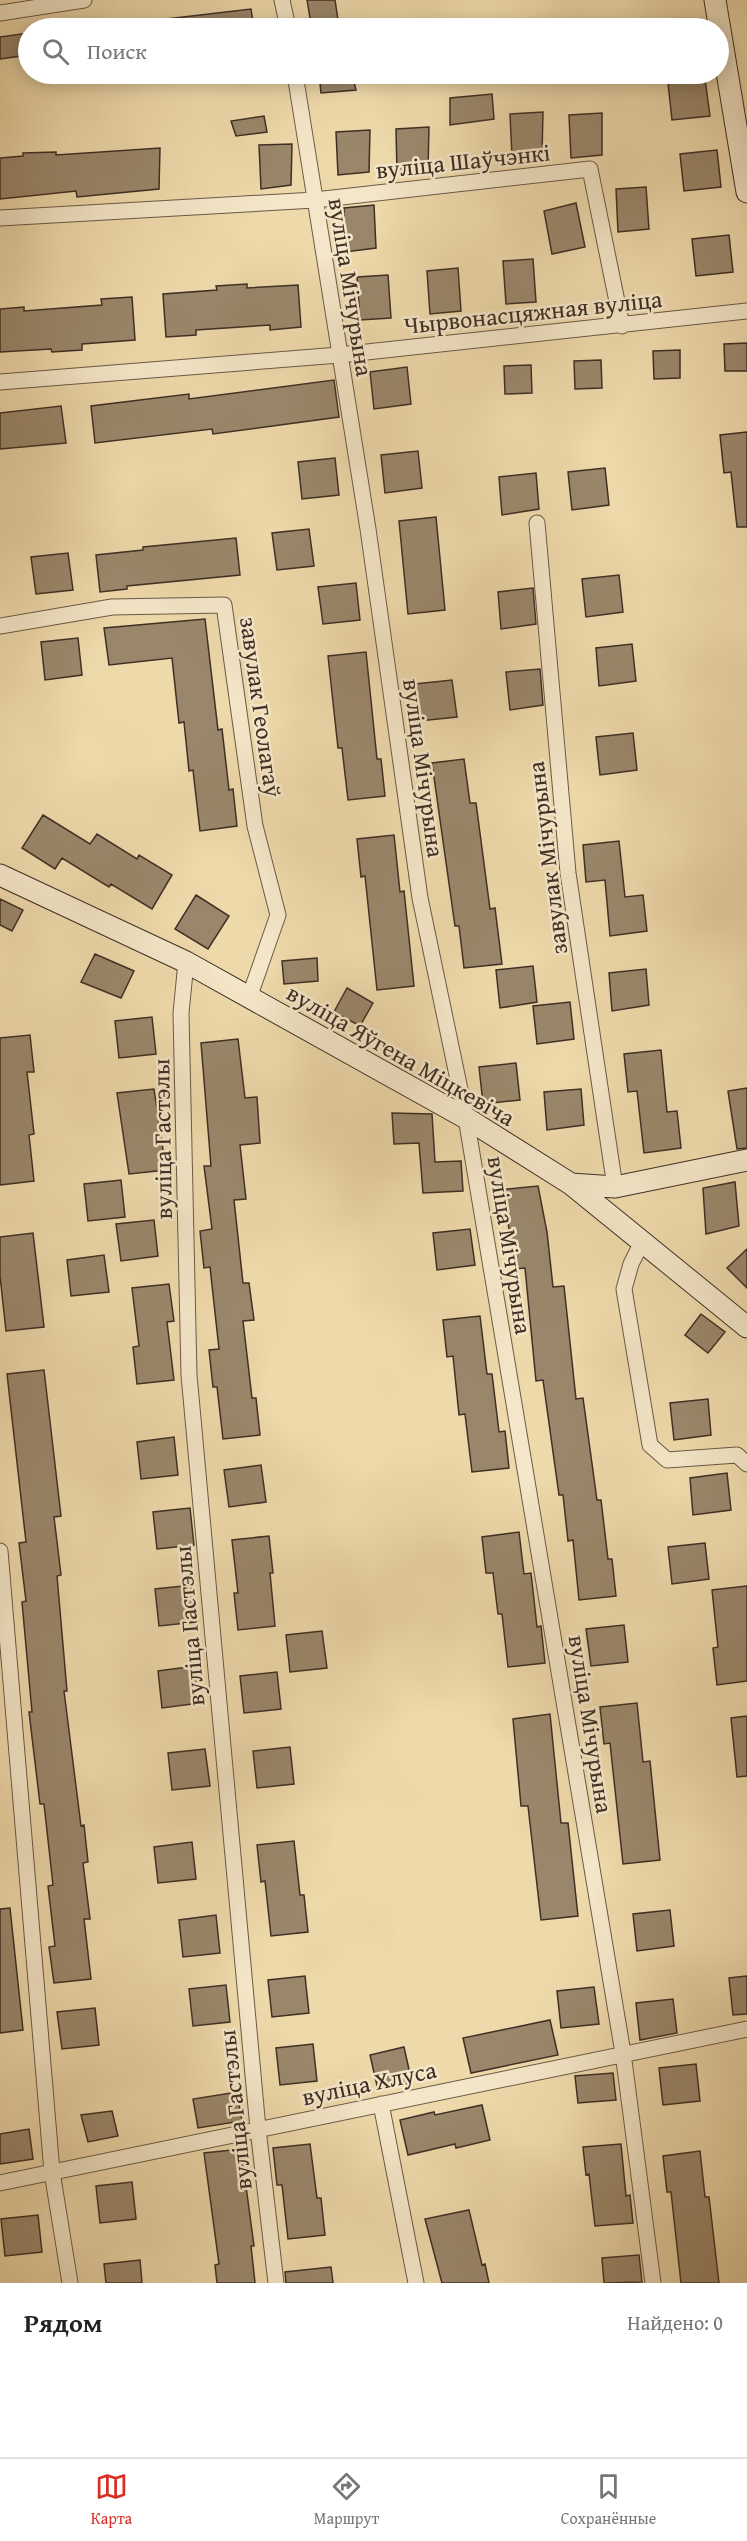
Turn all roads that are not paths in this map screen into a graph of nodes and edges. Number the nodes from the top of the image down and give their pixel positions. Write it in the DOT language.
graph roads {
  1 [pos="84,0"];
  2 [pos="282,0"];
  3 [pos="715,0"];
  4 [pos="0,13"];
  5 [pos="286,18"];
  6 [pos="718,18"];
  7 [pos="297,84"];
  8 [pos="729,84"];
  9 [pos="747,192"];
  10 [pos="315,200"];
  11 [pos="0,218"];
  12 [pos="747,312"];
  13 [pos="622,326"];
  14 [pos="339,355"];
  15 [pos="0,382"];
  16 [pos="537,523"];
  17 [pos="0,626"];
  18 [pos="0,875"];
  19 [pos="186,962"];
  20 [pos="249,998"];
  21 [pos="466,1118"];
  22 [pos="747,1160"];
  23 [pos="572,1184"];
  24 [pos="615,1187"];
  25 [pos="642,1242"];
  26 [pos="747,1327"];
  27 [pos="747,1464"];
  28 [pos="0,1551"];
  29 [pos="747,2029"];
  30 [pos="623,2053"];
  31 [pos="381,2104"];
  32 [pos="258,2129"];
  33 [pos="52,2172"];
  34 [pos="0,2183"];
  35 [pos="70,2283"];
  36 [pos="276,2283"];
  37 [pos="416,2283"];
  38 [pos="653,2283"];
  1 -- 4 [label="street"];
  2 -- 5 [label="street"];
  3 -- 6 [label="street"];
  7 -- 10 [label="street, вуліца Мічурына"];
  8 -- 9 [label="street"];
  10 -- 11 [label="street, вуліца Шаўчэнкі"];
  10 -- 13 [label="street, вуліца Шаўчэнкі"];
  10 -- 14 [label="street, вуліца Мічурына"];
  12 -- 13 [label="street, Чырвонасцяжная вуліца"];
  13 -- 14 [label="street, Чырвонасцяжная вуліца"];
  14 -- 15 [label="street, Чырвонасцяжная вуліца"];
  14 -- 21 [label="street, вуліца Мічурына"];
  16 -- 24 [label="street, завулак Мічурына"];
  17 -- 20 [label="street, завулак Геолагаў"];
  18 -- 19 [label="street, вуліца Яўгена Міцкевіча"];
  19 -- 20 [label="street, вуліца Яўгена Міцкевіча"];
  19 -- 32 [label="street, вуліца Гастэлы"];
  20 -- 21 [label="street, вуліца Яўгена Міцкевіча"];
  21 -- 23 [label="street, вуліца Яўгена Міцкевіча"];
  21 -- 30 [label="street, вуліца Мічурына"];
  22 -- 24 [label="street"];
  23 -- 24 [label="street"];
  23 -- 25 [label="street, вуліца Яўгена Міцкевіча"];
  25 -- 26 [label="street, вуліца Яўгена Міцкевіча"];
  25 -- 27 [label="street"];
  28 -- 33 [label="street"];
  29 -- 30 [label="street, вуліца Хлуса"];
  30 -- 31 [label="street, вуліца Хлуса"];
  30 -- 38 [label="street, вуліца Мічурына"];
  31 -- 32 [label="street, вуліца Хлуса"];
  31 -- 37 [label="street"];
  32 -- 33 [label="street, вуліца Хлуса"];
  32 -- 36 [label="street, вуліца Гастэлы"];
  33 -- 34 [label="street, вуліца Хлуса"];
  33 -- 35 [label="street"];
}
